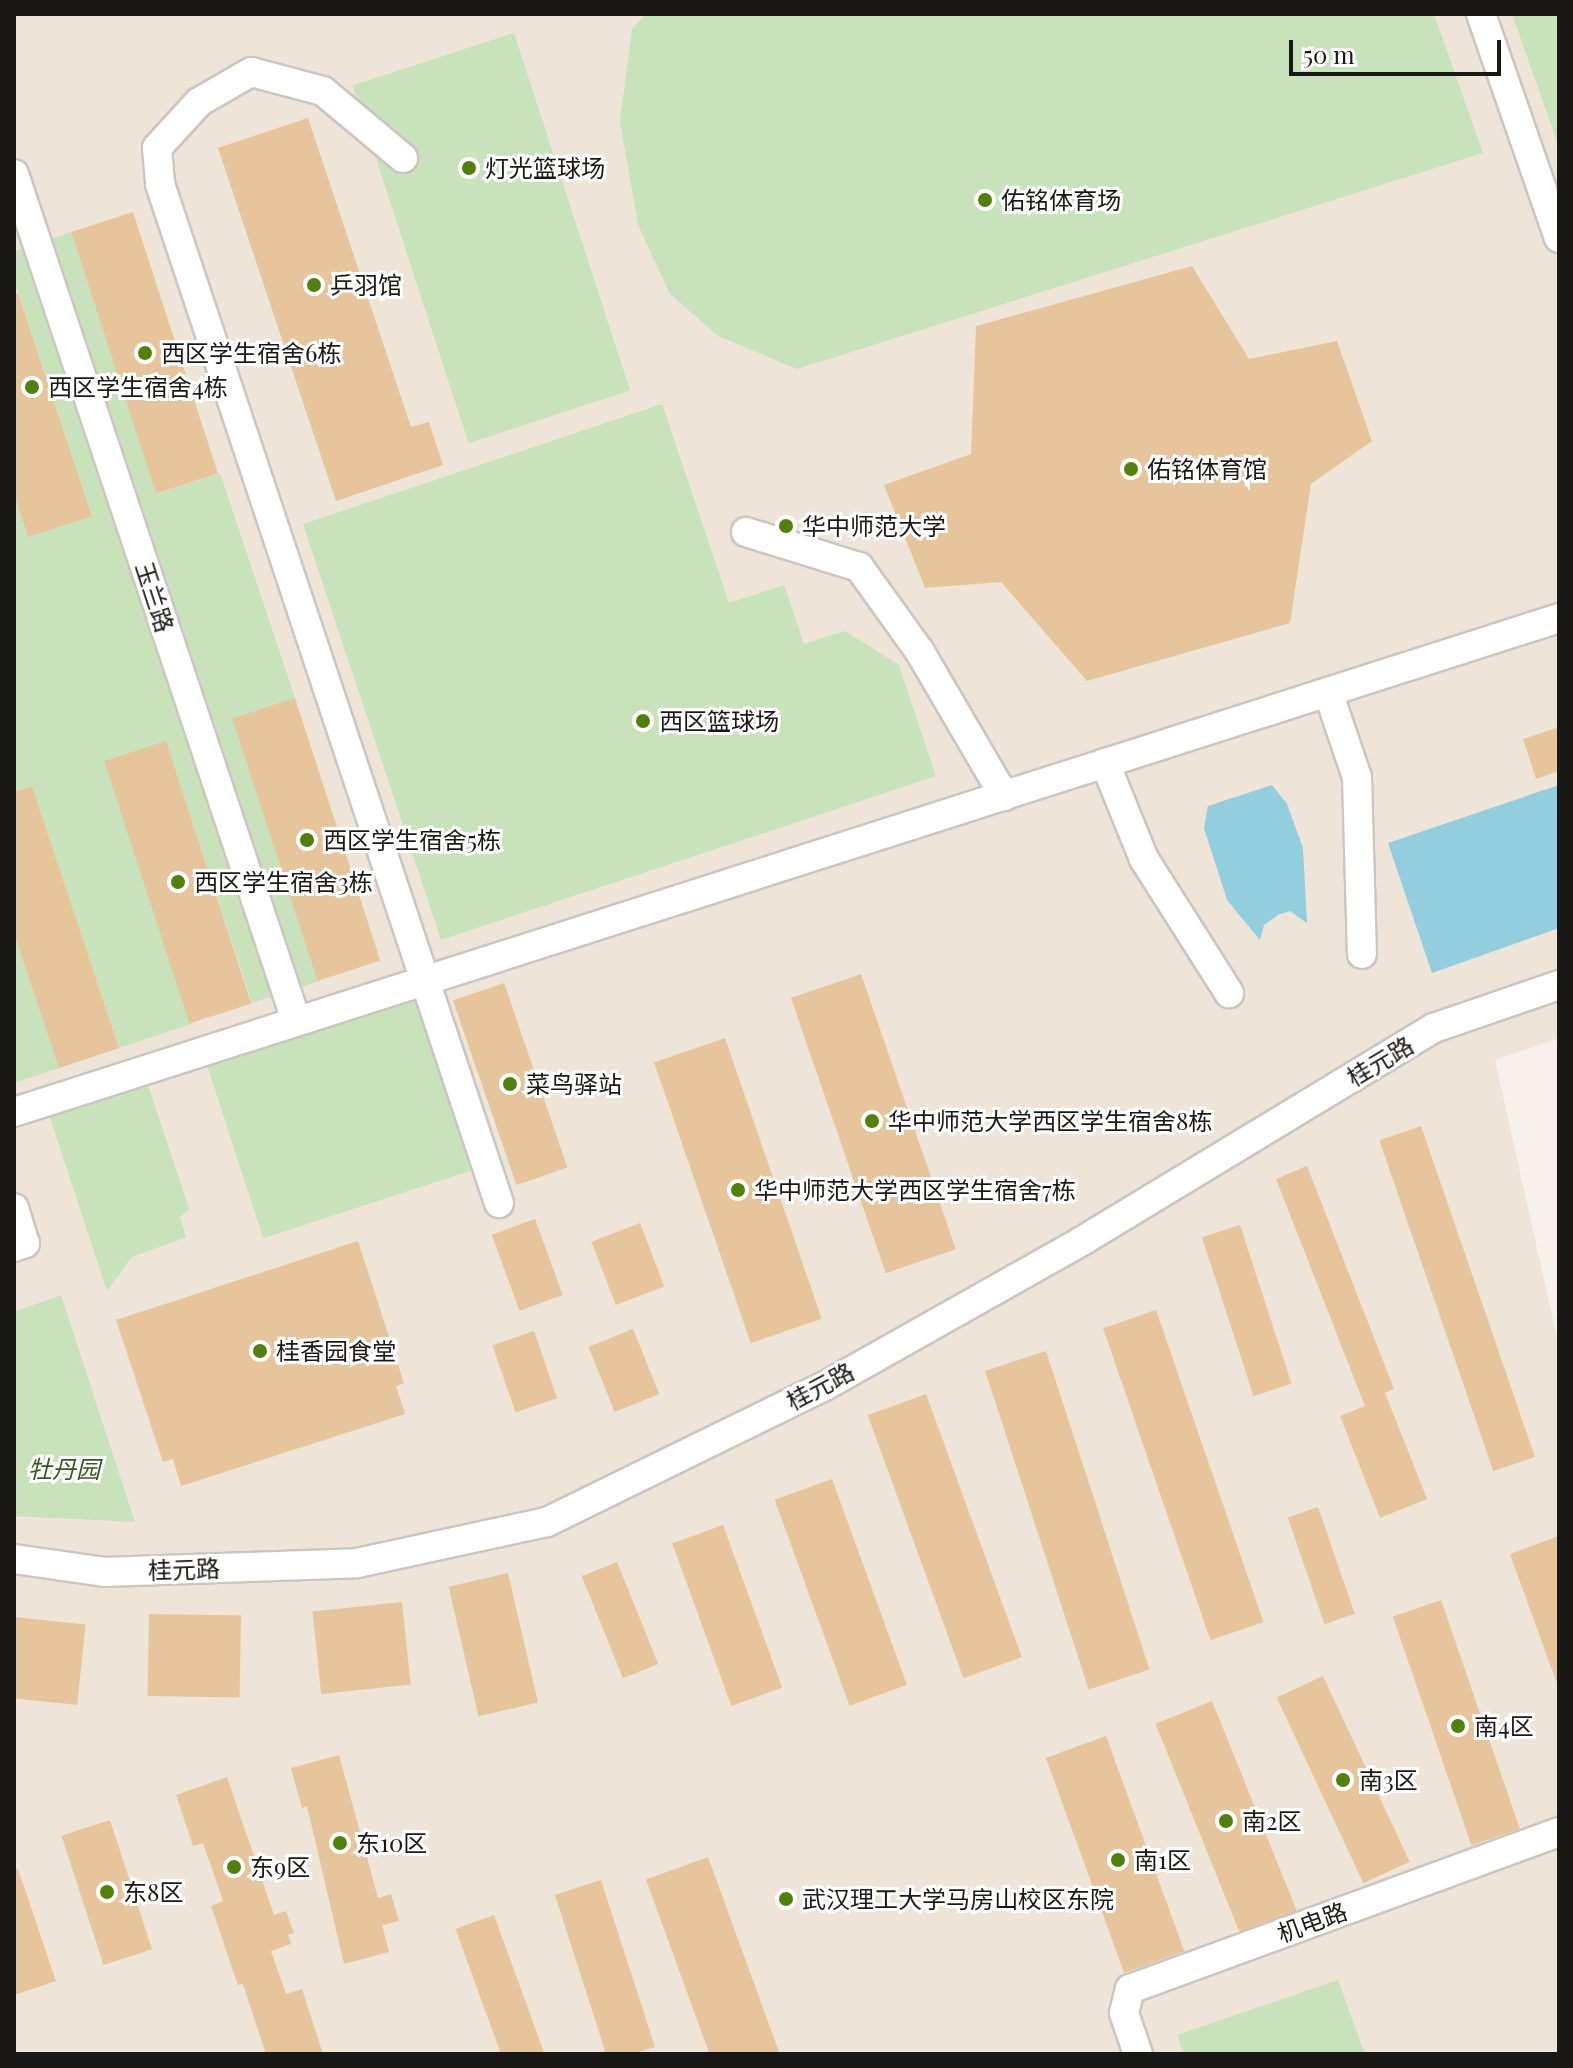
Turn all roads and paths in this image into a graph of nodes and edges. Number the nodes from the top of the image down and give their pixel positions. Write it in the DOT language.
graph roads {
  1 [pos="1481,14"];
  2 [pos="403,158"];
  3 [pos="14,174"];
  4 [pos="1559,238"];
  5 [pos="746,532"];
  6 [pos="1559,618"];
  7 [pos="1328,692"];
  8 [pos="1105,763"];
  9 [pos="1004,796"];
  10 [pos="1362,954"];
  11 [pos="425,980"];
  12 [pos="1559,985"];
  13 [pos="1229,993"];
  14 [pos="296,1020"];
  15 [pos="14,1112"];
  16 [pos="499,1203"];
  17 [pos="14,1208"];
  18 [pos="20,1245"];
  19 [pos="14,1559"];
  20 [pos="1559,1832"];
  21 [pos="1138,2054"];
  1 -- 4 [label="street"];
  2 -- 11 [label="street"];
  3 -- 14 [label="street, 玉兰路"];
  5 -- 9 [label="street"];
  6 -- 7 [label="street"];
  7 -- 8 [label="street"];
  7 -- 10 [label="street"];
  8 -- 9 [label="street"];
  8 -- 13 [label="street"];
  9 -- 11 [label="street"];
  11 -- 14 [label="street"];
  11 -- 16 [label="street"];
  12 -- 19 [label="street, 桂元路"];
  14 -- 15 [label="street"];
  17 -- 18 [label="street"];
  20 -- 21 [label="street, 机电路"];
}
